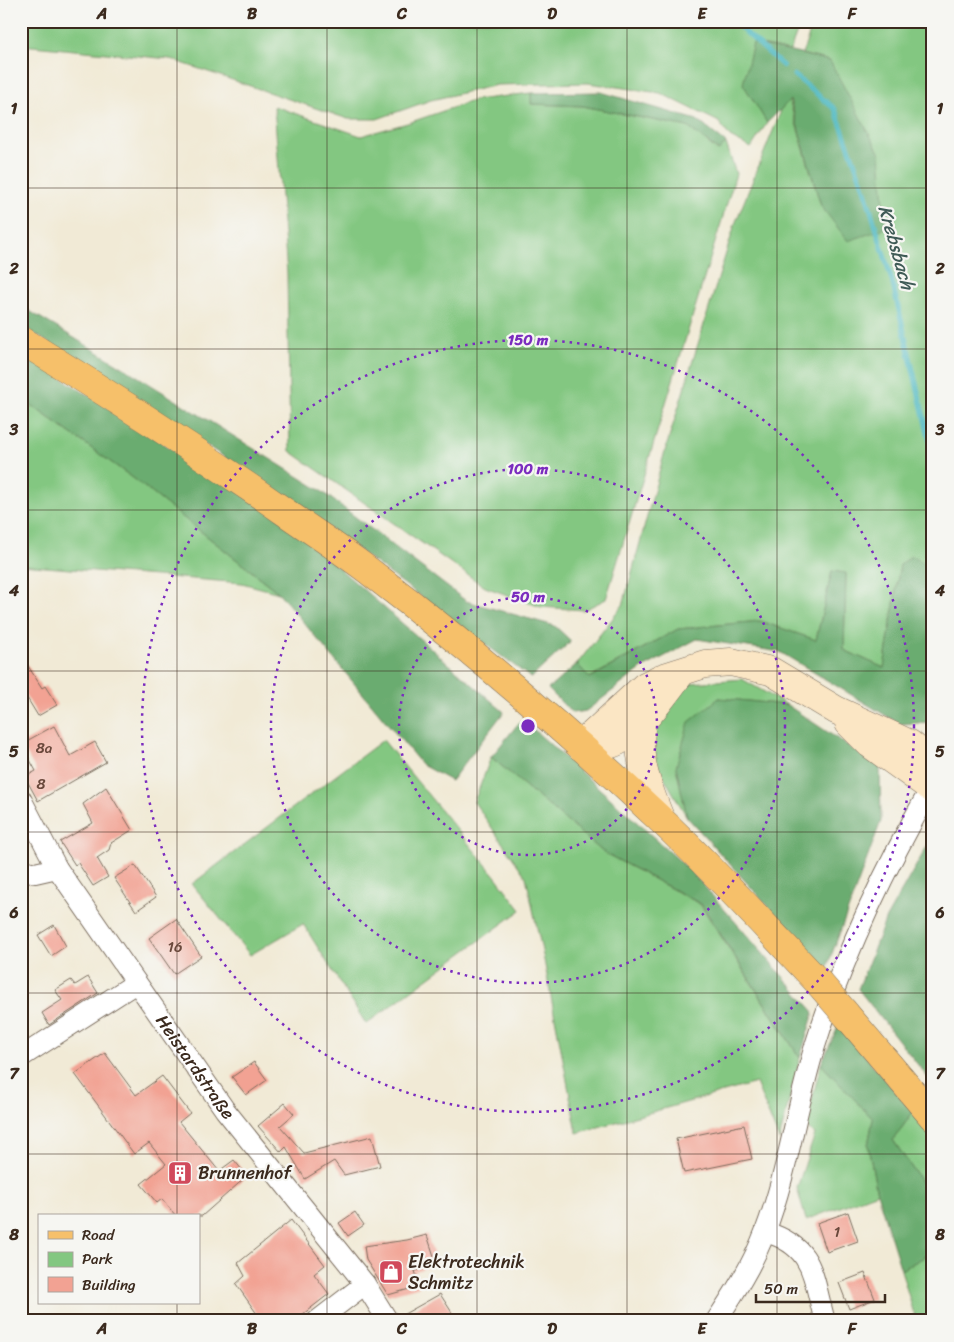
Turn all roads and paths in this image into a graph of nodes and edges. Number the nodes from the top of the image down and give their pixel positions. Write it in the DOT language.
graph roads {
  1 [pos="21,340"];
  2 [pos="682,672"];
  3 [pos="836,710"];
  4 [pos="643,719"];
  5 [pos="933,736"];
  6 [pos="900,740"];
  7 [pos="580,746"];
  8 [pos="932,788"];
  9 [pos="21,799"];
  10 [pos="661,820"];
  11 [pos="57,868"];
  12 [pos="21,869"];
  13 [pos="136,983"];
  14 [pos="21,1057"];
  15 [pos="933,1117"];
  16 [pos="766,1232"];
  17 [pos="365,1284"];
  18 [pos="316,1321"];
  19 [pos="388,1321"];
  20 [pos="716,1321"];
  21 [pos="825,1321"];
  1 -- 7 [label="main road"];
  2 -- 3 [label="main road"];
  2 -- 4 [label="main road"];
  2 -- 7 [label="main road"];
  3 -- 6 [label="main road"];
  3 -- 8 [label="main road"];
  4 -- 7 [label="main road"];
  4 -- 10 [label="main road"];
  5 -- 6 [label="main road"];
  6 -- 8 [label="main road"];
  7 -- 10 [label="main road"];
  8 -- 16 [label="street"];
  9 -- 11 [label="street, Heistardstraße"];
  10 -- 15 [label="main road, bridge"];
  11 -- 12 [label="street"];
  11 -- 13 [label="street, Heistardstraße"];
  13 -- 14 [label="street"];
  13 -- 17 [label="street, Heistardstraße"];
  16 -- 20 [label="street"];
  16 -- 21 [label="street"];
  17 -- 18 [label="street"];
  17 -- 19 [label="street, Heistardstraße"];
}
